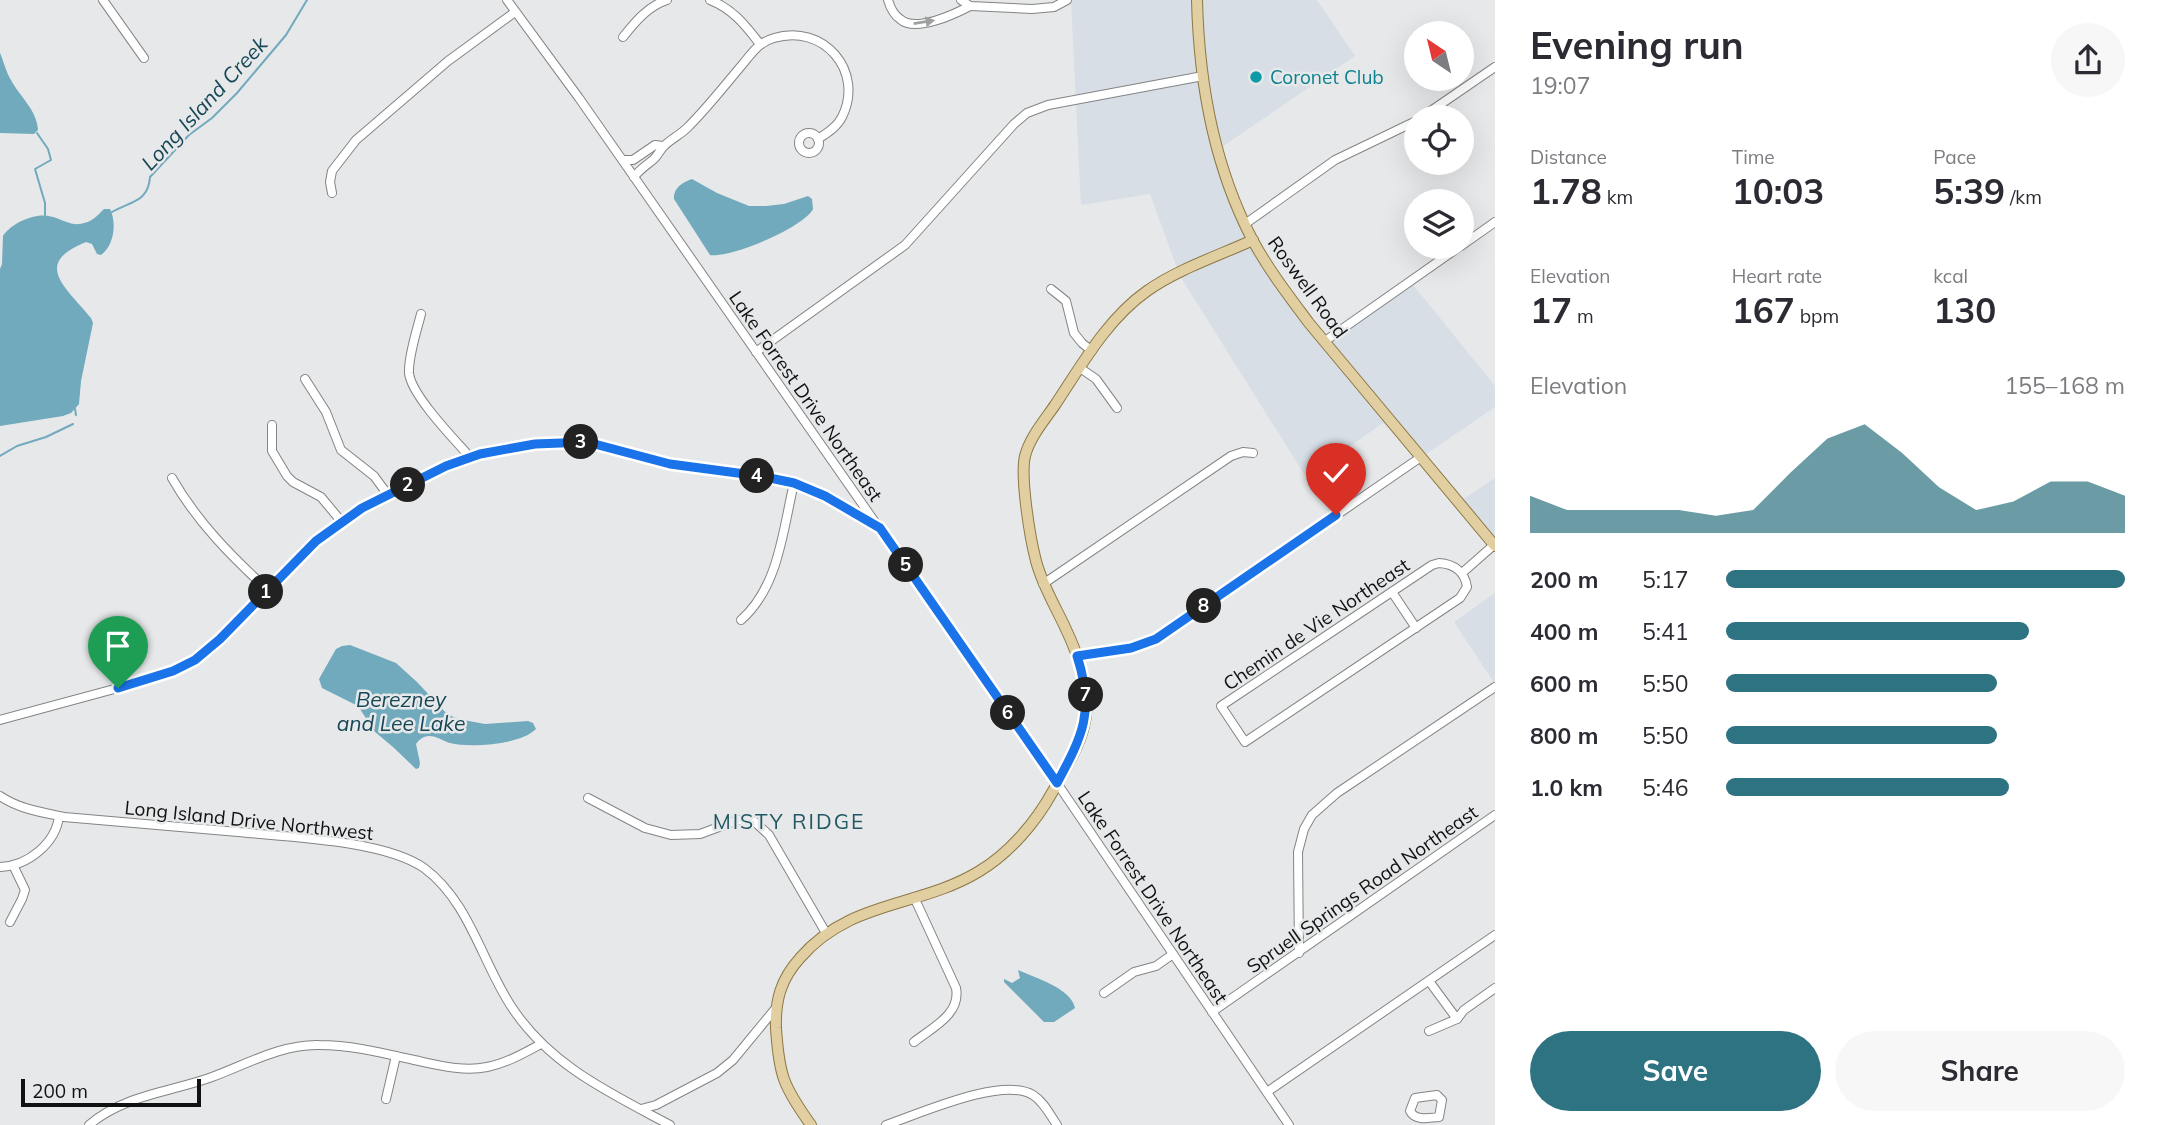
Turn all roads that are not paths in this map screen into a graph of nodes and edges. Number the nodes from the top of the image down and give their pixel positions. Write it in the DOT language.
graph roads {
  1 [pos="103,0"];
  2 [pos="507,0"];
  3 [pos="667,0"];
  4 [pos="710,0"];
  5 [pos="888,0"];
  6 [pos="961,0"];
  7 [pos="1067,0"];
  8 [pos="1197,0"];
  9 [pos="970,6"];
  10 [pos="515,12"];
  11 [pos="623,37"];
  12 [pos="760,44"];
  13 [pos="144,58"];
  14 [pos="1495,67"];
  15 [pos="1203,75"];
  16 [pos="1440,105"];
  17 [pos="1404,127"];
  18 [pos="818,139"];
  19 [pos="663,146"];
  20 [pos="648,149"];
  21 [pos="655,157"];
  22 [pos="622,160"];
  23 [pos="635,177"];
  24 [pos="332,193"];
  25 [pos="1495,222"];
  26 [pos="1245,224"];
  27 [pos="1474,236"];
  28 [pos="1253,240"];
  29 [pos="1442,259"];
  30 [pos="1051,289"];
  31 [pos="421,314"];
  32 [pos="1325,341"];
  33 [pos="1092,351"];
  34 [pos="757,352"];
  35 [pos="1080,368"];
  36 [pos="305,379"];
  37 [pos="1117,408"];
  38 [pos="272,425"];
  39 [pos="1253,453"];
  40 [pos="470,457"];
  41 [pos="1420,457"];
  42 [pos="172,478"];
  43 [pos="794,483"];
  44 [pos="388,495"];
  45 [pos="341,521"];
  46 [pos="880,528"];
  47 [pos="1494,545"];
  48 [pos="1462,573"];
  49 [pos="1043,584"];
  50 [pos="268,590"];
  51 [pos="1392,592"];
  52 [pos="741,620"];
  53 [pos="1416,628"];
  54 [pos="1077,656"];
  55 [pos="1495,687"];
  56 [pos="0,720"];
  57 [pos="1057,783"];
  58 [pos="0,796"];
  59 [pos="588,799"];
  60 [pos="1495,815"];
  61 [pos="60,816"];
  62 [pos="13,865"];
  63 [pos="0,867"];
  64 [pos="914,897"];
  65 [pos="10,922"];
  66 [pos="826,933"];
  67 [pos="1495,935"];
  68 [pos="1299,953"];
  69 [pos="1173,954"];
  70 [pos="1429,981"];
  71 [pos="1495,988"];
  72 [pos="1104,993"];
  73 [pos="775,1009"];
  74 [pos="1212,1012"];
  75 [pos="1457,1019"];
  76 [pos="1429,1031"];
  77 [pos="914,1041"];
  78 [pos="541,1044"];
  79 [pos="396,1056"];
  80 [pos="1267,1092"];
  81 [pos="386,1099"];
  82 [pos="640,1109"];
  83 [pos="89,1125"];
  84 [pos="670,1125"];
  85 [pos="811,1125"];
  86 [pos="886,1125"];
  87 [pos="1057,1125"];
  88 [pos="1289,1125"];
  1 -- 13 [label="street"];
  2 -- 10 [label="street, Lake Forrest Drive Northeast"];
  3 -- 11 [label="street"];
  4 -- 12 [label="street"];
  5 -- 9 [label="street, one-way"];
  6 -- 9 [label="street"];
  7 -- 9 [label="street"];
  8 -- 15 [label="main road, Roswell Road"];
  10 -- 22 [label="street, Lake Forrest Drive Northeast"];
  10 -- 24 [label="street"];
  12 -- 18 [label="street"];
  12 -- 19 [label="street"];
  14 -- 16 [label="street"];
  15 -- 26 [label="main road, Roswell Road"];
  15 -- 34 [label="street"];
  17 -- 26 [label="street"];
  19 -- 20 [label="street"];
  19 -- 21 [label="street"];
  20 -- 21 [label="street"];
  20 -- 22 [label="street"];
  21 -- 23 [label="street"];
  22 -- 23 [label="street, Lake Forrest Drive Northeast"];
  23 -- 34 [label="street, Lake Forrest Drive Northeast"];
  25 -- 27 [label="street"];
  26 -- 28 [label="main road, Roswell Road"];
  28 -- 32 [label="main road, Roswell Road"];
  28 -- 33 [label="main road"];
  29 -- 32 [label="street"];
  30 -- 33 [label="street"];
  31 -- 40 [label="street"];
  32 -- 41 [label="main road, Roswell Road"];
  33 -- 35 [label="main road"];
  34 -- 46 [label="street, Lake Forrest Drive Northeast"];
  35 -- 37 [label="street"];
  35 -- 49 [label="main road"];
  36 -- 44 [label="street"];
  38 -- 45 [label="street"];
  39 -- 49 [label="street"];
  40 -- 43 [label="street"];
  40 -- 44 [label="street"];
  41 -- 47 [label="main road, Roswell Road"];
  41 -- 54 [label="street"];
  42 -- 50 [label="street"];
  43 -- 46 [label="street"];
  43 -- 52 [label="street"];
  44 -- 45 [label="street"];
  45 -- 50 [label="street"];
  46 -- 57 [label="street, Lake Forrest Drive Northeast"];
  47 -- 48 [label="street"];
  48 -- 51 [label="street, Chemin de Vie Northeast"];
  48 -- 53 [label="street, Chemin de Vie Northeast"];
  49 -- 54 [label="main road"];
  50 -- 56 [label="street"];
  51 -- 53 [label="street"];
  51 -- 53 [label="street, Chemin de Vie Northeast"];
  54 -- 57 [label="main road"];
  55 -- 68 [label="street"];
  57 -- 64 [label="main road"];
  57 -- 69 [label="street, Lake Forrest Drive Northeast"];
  58 -- 61 [label="street, Long Island Drive Northwest"];
  59 -- 66 [label="street"];
  60 -- 68 [label="street, Spruell Springs Road Northeast"];
  61 -- 62 [label="street"];
  61 -- 78 [label="street, Long Island Drive Northwest"];
  62 -- 63 [label="street"];
  62 -- 65 [label="street"];
  64 -- 66 [label="main road"];
  64 -- 77 [label="street"];
  66 -- 73 [label="main road"];
  67 -- 70 [label="street"];
  68 -- 74 [label="street, Spruell Springs Road Northeast"];
  69 -- 72 [label="street"];
  69 -- 74 [label="street, Lake Forrest Drive Northeast"];
  70 -- 75 [label="street"];
  70 -- 80 [label="street"];
  71 -- 75 [label="street"];
  73 -- 82 [label="street"];
  73 -- 85 [label="main road"];
  74 -- 80 [label="street, Lake Forrest Drive Northeast"];
  75 -- 76 [label="street"];
  78 -- 79 [label="street"];
  78 -- 82 [label="street, Long Island Drive Northwest"];
  79 -- 81 [label="street"];
  79 -- 83 [label="street"];
  80 -- 88 [label="street, Lake Forrest Drive Northeast"];
  82 -- 84 [label="street, Long Island Drive Northwest"];
  86 -- 87 [label="street"];
}
